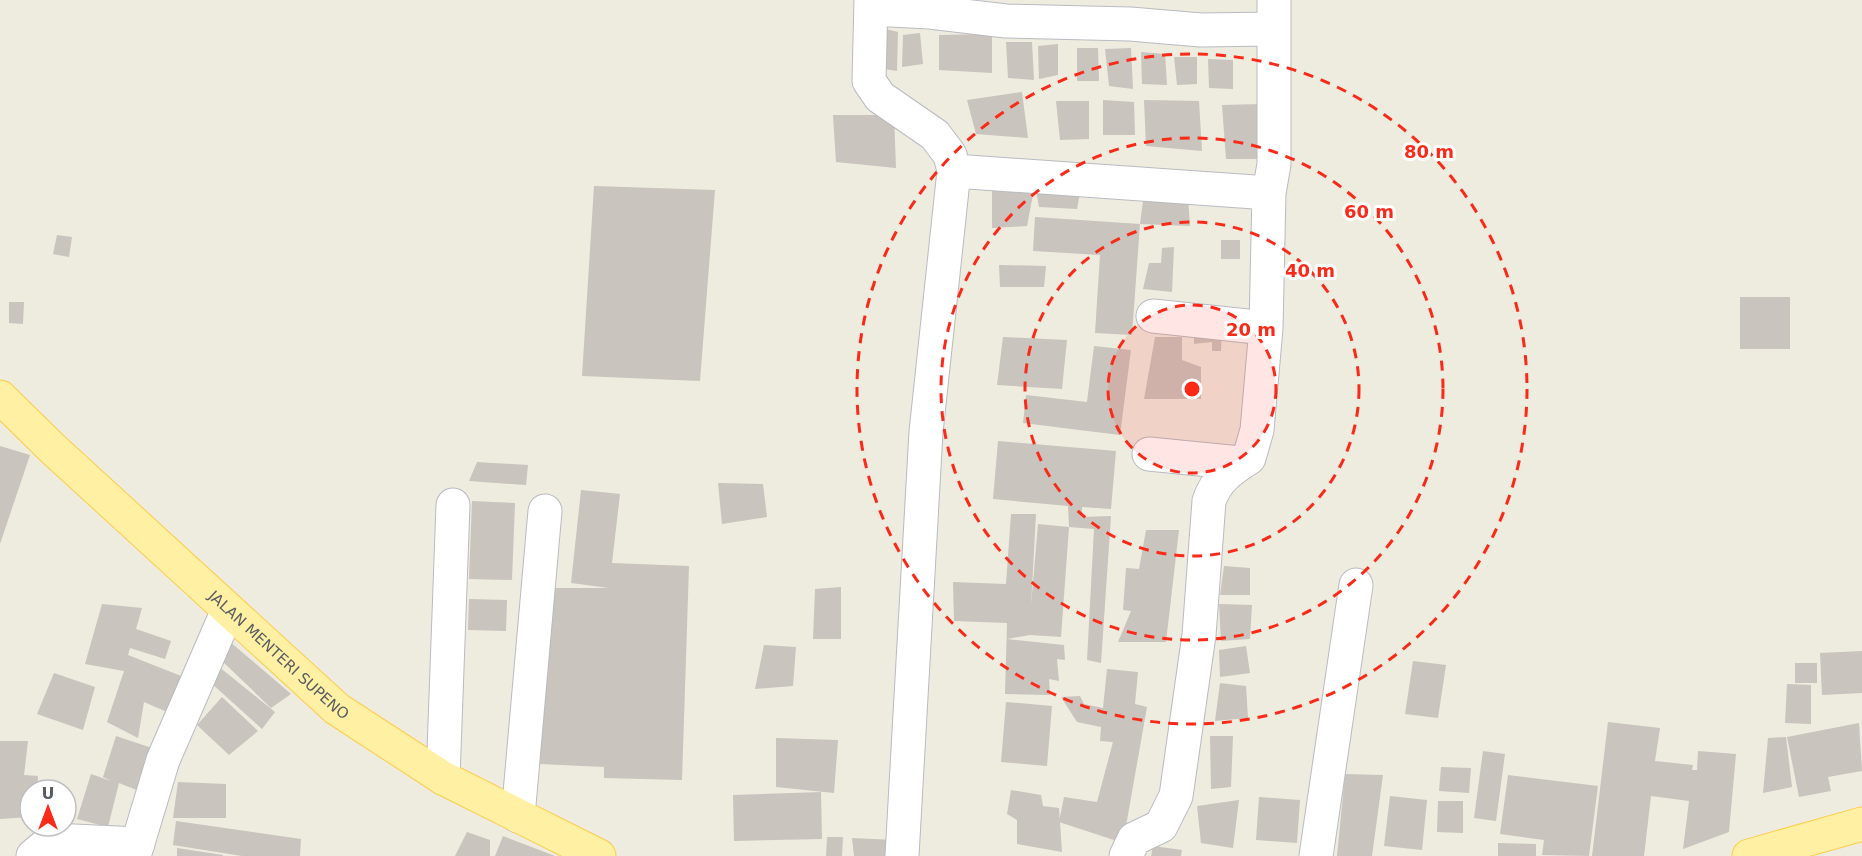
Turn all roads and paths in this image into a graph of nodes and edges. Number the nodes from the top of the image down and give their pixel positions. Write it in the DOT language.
graph roads {
  1 [pos="871,4"];
  2 [pos="1274,15"];
  3 [pos="954,171"];
  4 [pos="1269,193"];
  5 [pos="1153,316"];
  6 [pos="1266,328"];
  7 [pos="0,397"];
  8 [pos="1149,454"];
  9 [pos="1240,463"];
  10 [pos="453,505"];
  11 [pos="545,512"];
  12 [pos="1356,585"];
  13 [pos="228,610"];
  14 [pos="443,778"];
  15 [pos="518,816"];
  16 [pos="1862,824"];
  17 [pos="136,850"];
  18 [pos="33,856"];
  19 [pos="599,856"];
  20 [pos="902,856"];
  21 [pos="1126,856"];
  22 [pos="1316,856"];
  23 [pos="1749,856"];
  1 -- 2 [label="street"];
  1 -- 3 [label="street"];
  2 -- 4 [label="street"];
  3 -- 4 [label="street"];
  3 -- 20 [label="street"];
  4 -- 6 [label="street"];
  5 -- 6 [label="street"];
  6 -- 9 [label="street"];
  7 -- 13 [label="main road, JALAN MENTERI SUPENO"];
  8 -- 9 [label="street"];
  9 -- 21 [label="street"];
  10 -- 14 [label="street"];
  11 -- 15 [label="street"];
  12 -- 22 [label="street"];
  13 -- 14 [label="main road, JALAN MENTERI SUPENO"];
  13 -- 17 [label="street"];
  14 -- 15 [label="main road, JALAN MENTERI SUPENO"];
  15 -- 19 [label="main road, JALAN MENTERI SUPENO"];
  16 -- 23 [label="main road"];
  17 -- 18 [label="street"];
}
